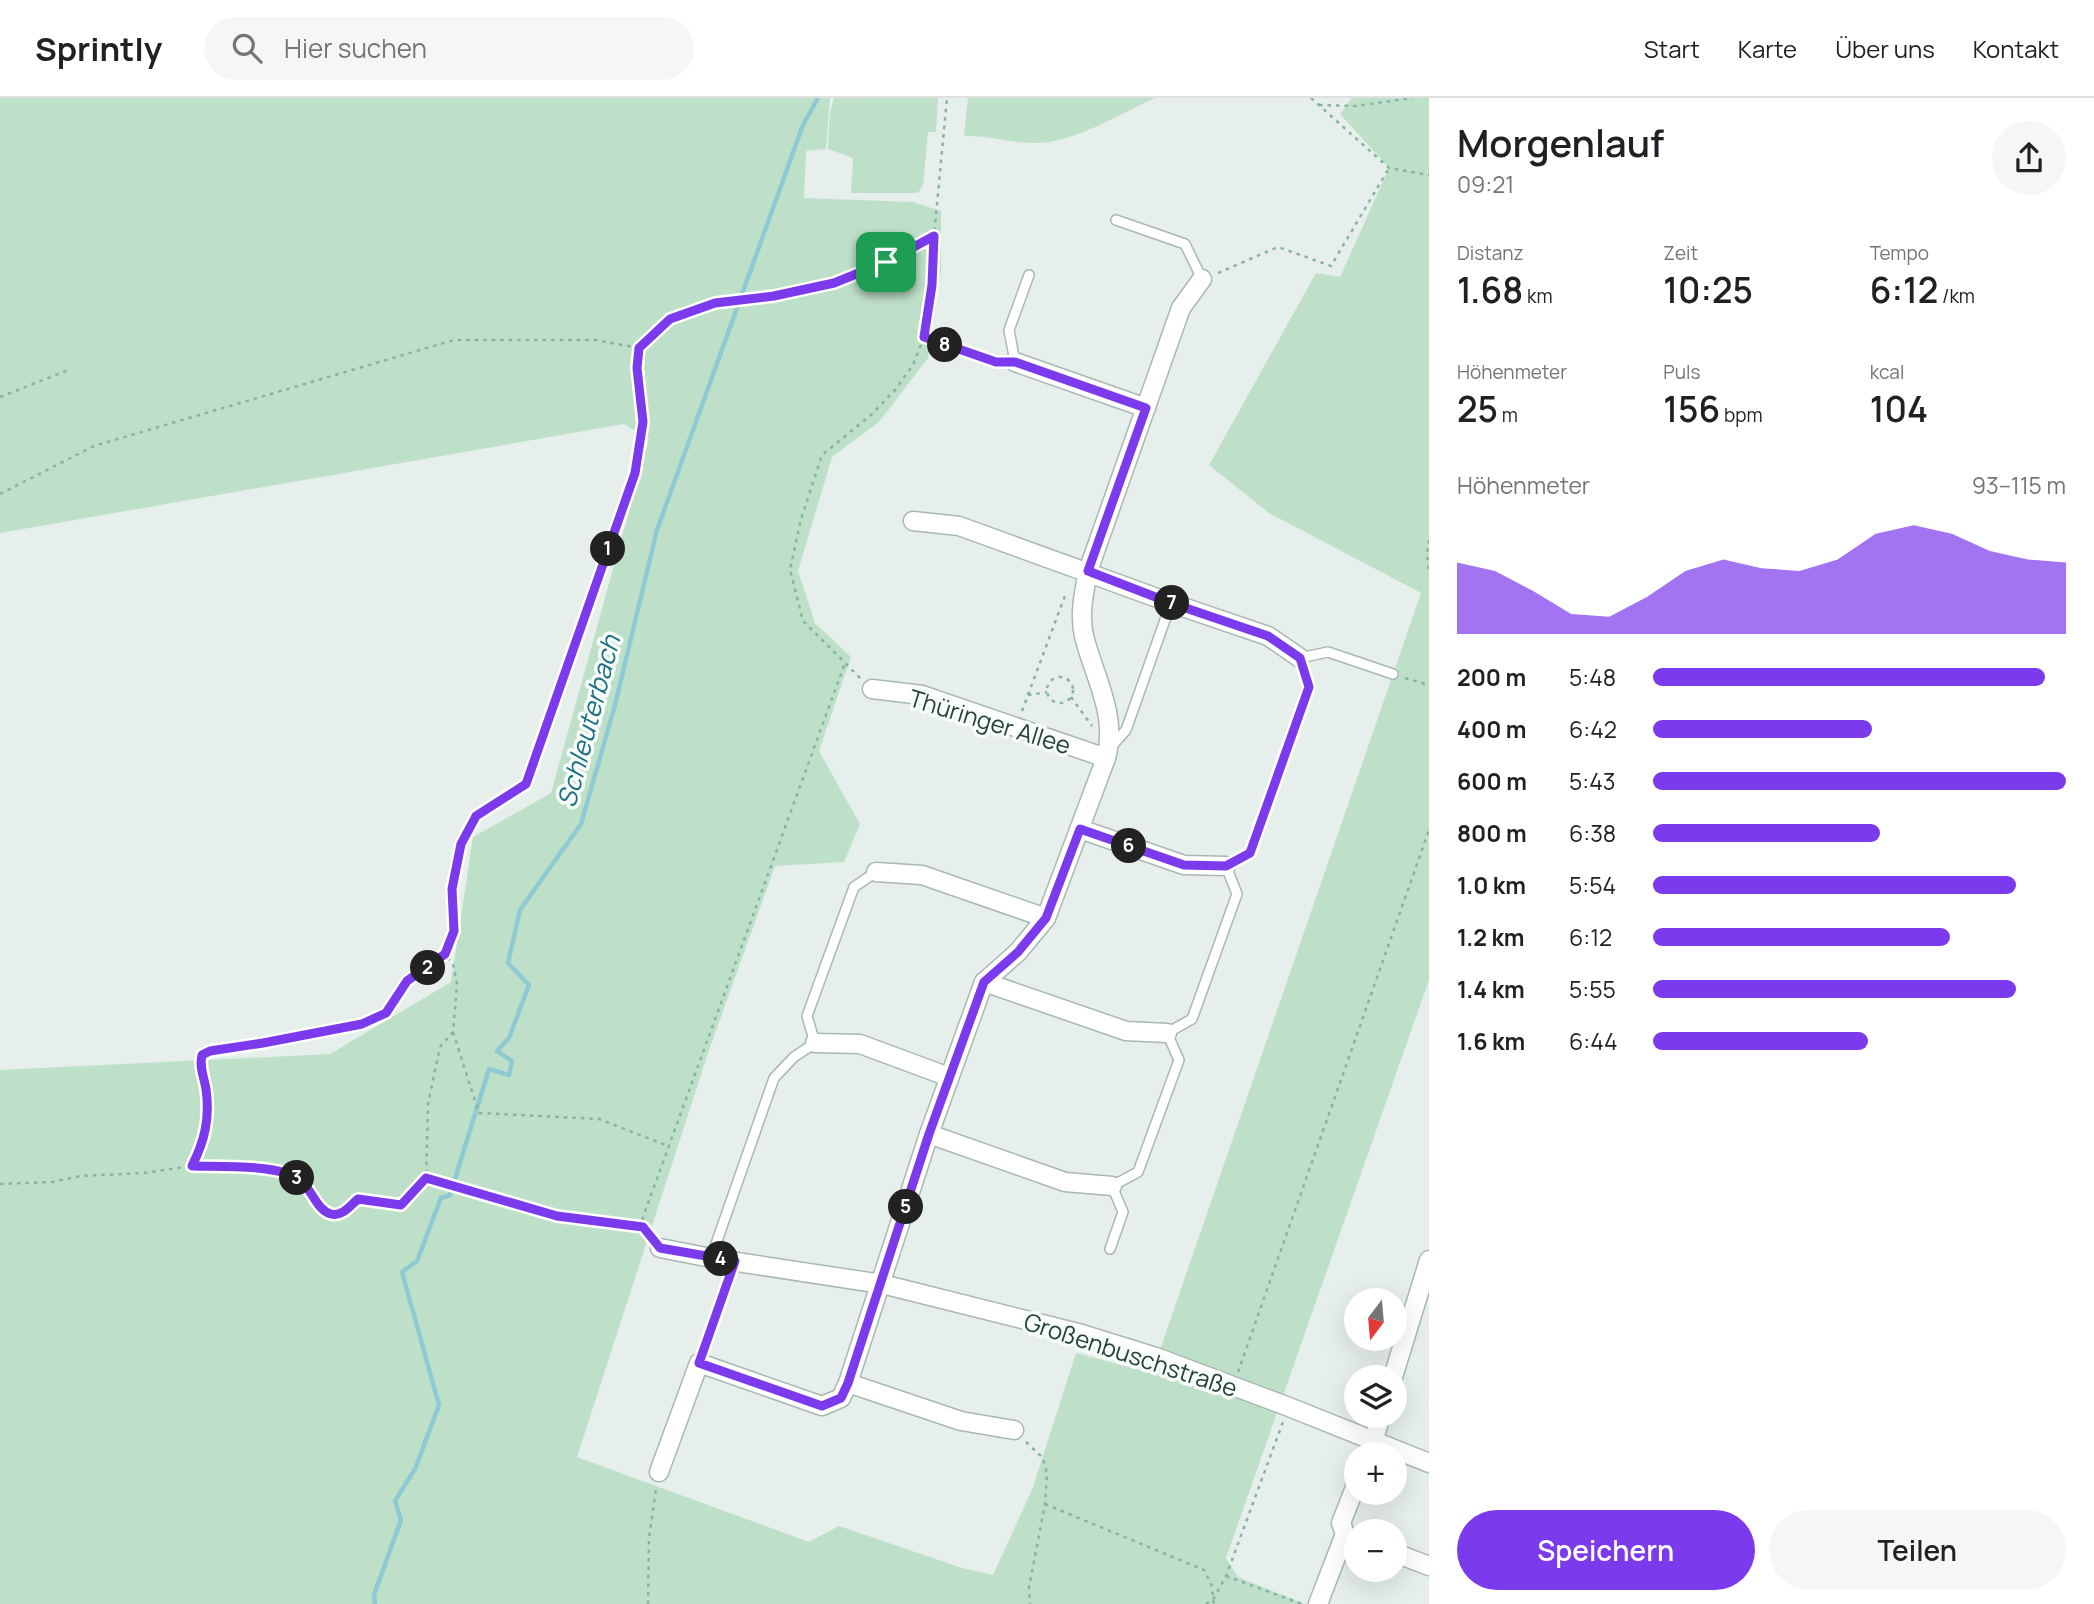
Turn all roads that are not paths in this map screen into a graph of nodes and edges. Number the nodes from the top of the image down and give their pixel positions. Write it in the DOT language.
graph roads {
  1 [pos="1116,220"];
  2 [pos="1029,275"];
  3 [pos="1202,279"];
  4 [pos="1015,362"];
  5 [pos="1146,408"];
  6 [pos="913,521"];
  7 [pos="1088,571"];
  8 [pos="1171,603"];
  9 [pos="1300,658"];
  10 [pos="1392,674"];
  11 [pos="872,689"];
  12 [pos="1107,754"];
  13 [pos="1080,829"];
  14 [pos="1226,866"];
  15 [pos="876,872"];
  16 [pos="1046,918"];
  17 [pos="984,982"];
  18 [pos="1167,1033"];
  19 [pos="815,1042"];
  20 [pos="949,1077"];
  21 [pos="929,1134"];
  22 [pos="1112,1185"];
  23 [pos="660,1248"];
  24 [pos="1110,1249"];
  25 [pos="711,1258"];
  26 [pos="1429,1260"];
  27 [pos="735,1261"];
  28 [pos="882,1284"];
  29 [pos="699,1363"];
  30 [pos="1397,1365"];
  31 [pos="848,1383"];
  32 [pos="1014,1430"];
  33 [pos="1359,1442"];
  34 [pos="1407,1457"];
  35 [pos="1429,1462"];
  36 [pos="659,1472"];
  37 [pos="1348,1505"];
  38 [pos="1344,1527"];
  39 [pos="1344,1550"];
  40 [pos="1407,1558"];
  41 [pos="1429,1566"];
  42 [pos="1318,1604"];
  1 -- 3 [label="lane"];
  2 -- 4 [label="lane"];
  3 -- 5 [label="street, Thüringer Allee"];
  4 -- 5 [label="street"];
  5 -- 7 [label="street, Thüringer Allee"];
  6 -- 7 [label="street"];
  7 -- 8 [label="street"];
  7 -- 12 [label="street, Thüringer Allee"];
  8 -- 9 [label="street"];
  8 -- 12 [label="lane, Thüringer Allee"];
  9 -- 10 [label="lane"];
  9 -- 14 [label="lane"];
  11 -- 12 [label="street, Thüringer Allee"];
  12 -- 13 [label="street, Thüringer Allee"];
  13 -- 14 [label="street"];
  13 -- 16 [label="street, Thüringer Allee"];
  14 -- 18 [label="lane"];
  15 -- 16 [label="street"];
  15 -- 19 [label="lane"];
  16 -- 17 [label="street, Thüringer Allee"];
  17 -- 18 [label="street"];
  17 -- 20 [label="street, Thüringer Allee"];
  18 -- 22 [label="lane"];
  19 -- 20 [label="street"];
  19 -- 25 [label="lane"];
  20 -- 21 [label="street, Thüringer Allee"];
  21 -- 22 [label="street"];
  21 -- 28 [label="street, Thüringer Allee"];
  22 -- 24 [label="lane"];
  23 -- 25 [label="street, Großenbuschstraße"];
  25 -- 27 [label="street, Großenbuschstraße"];
  26 -- 30 [label="street"];
  27 -- 28 [label="street, Großenbuschstraße"];
  27 -- 29 [label="lane"];
  28 -- 31 [label="street"];
  28 -- 33 [label="street, Großenbuschstraße"];
  29 -- 31 [label="street"];
  29 -- 36 [label="street"];
  31 -- 32 [label="street"];
  34 -- 35 [label="street, Großenbuschstraße"];
  37 -- 38 [label="street"];
  39 -- 42 [label="street"];
  40 -- 41 [label="street"];
}
